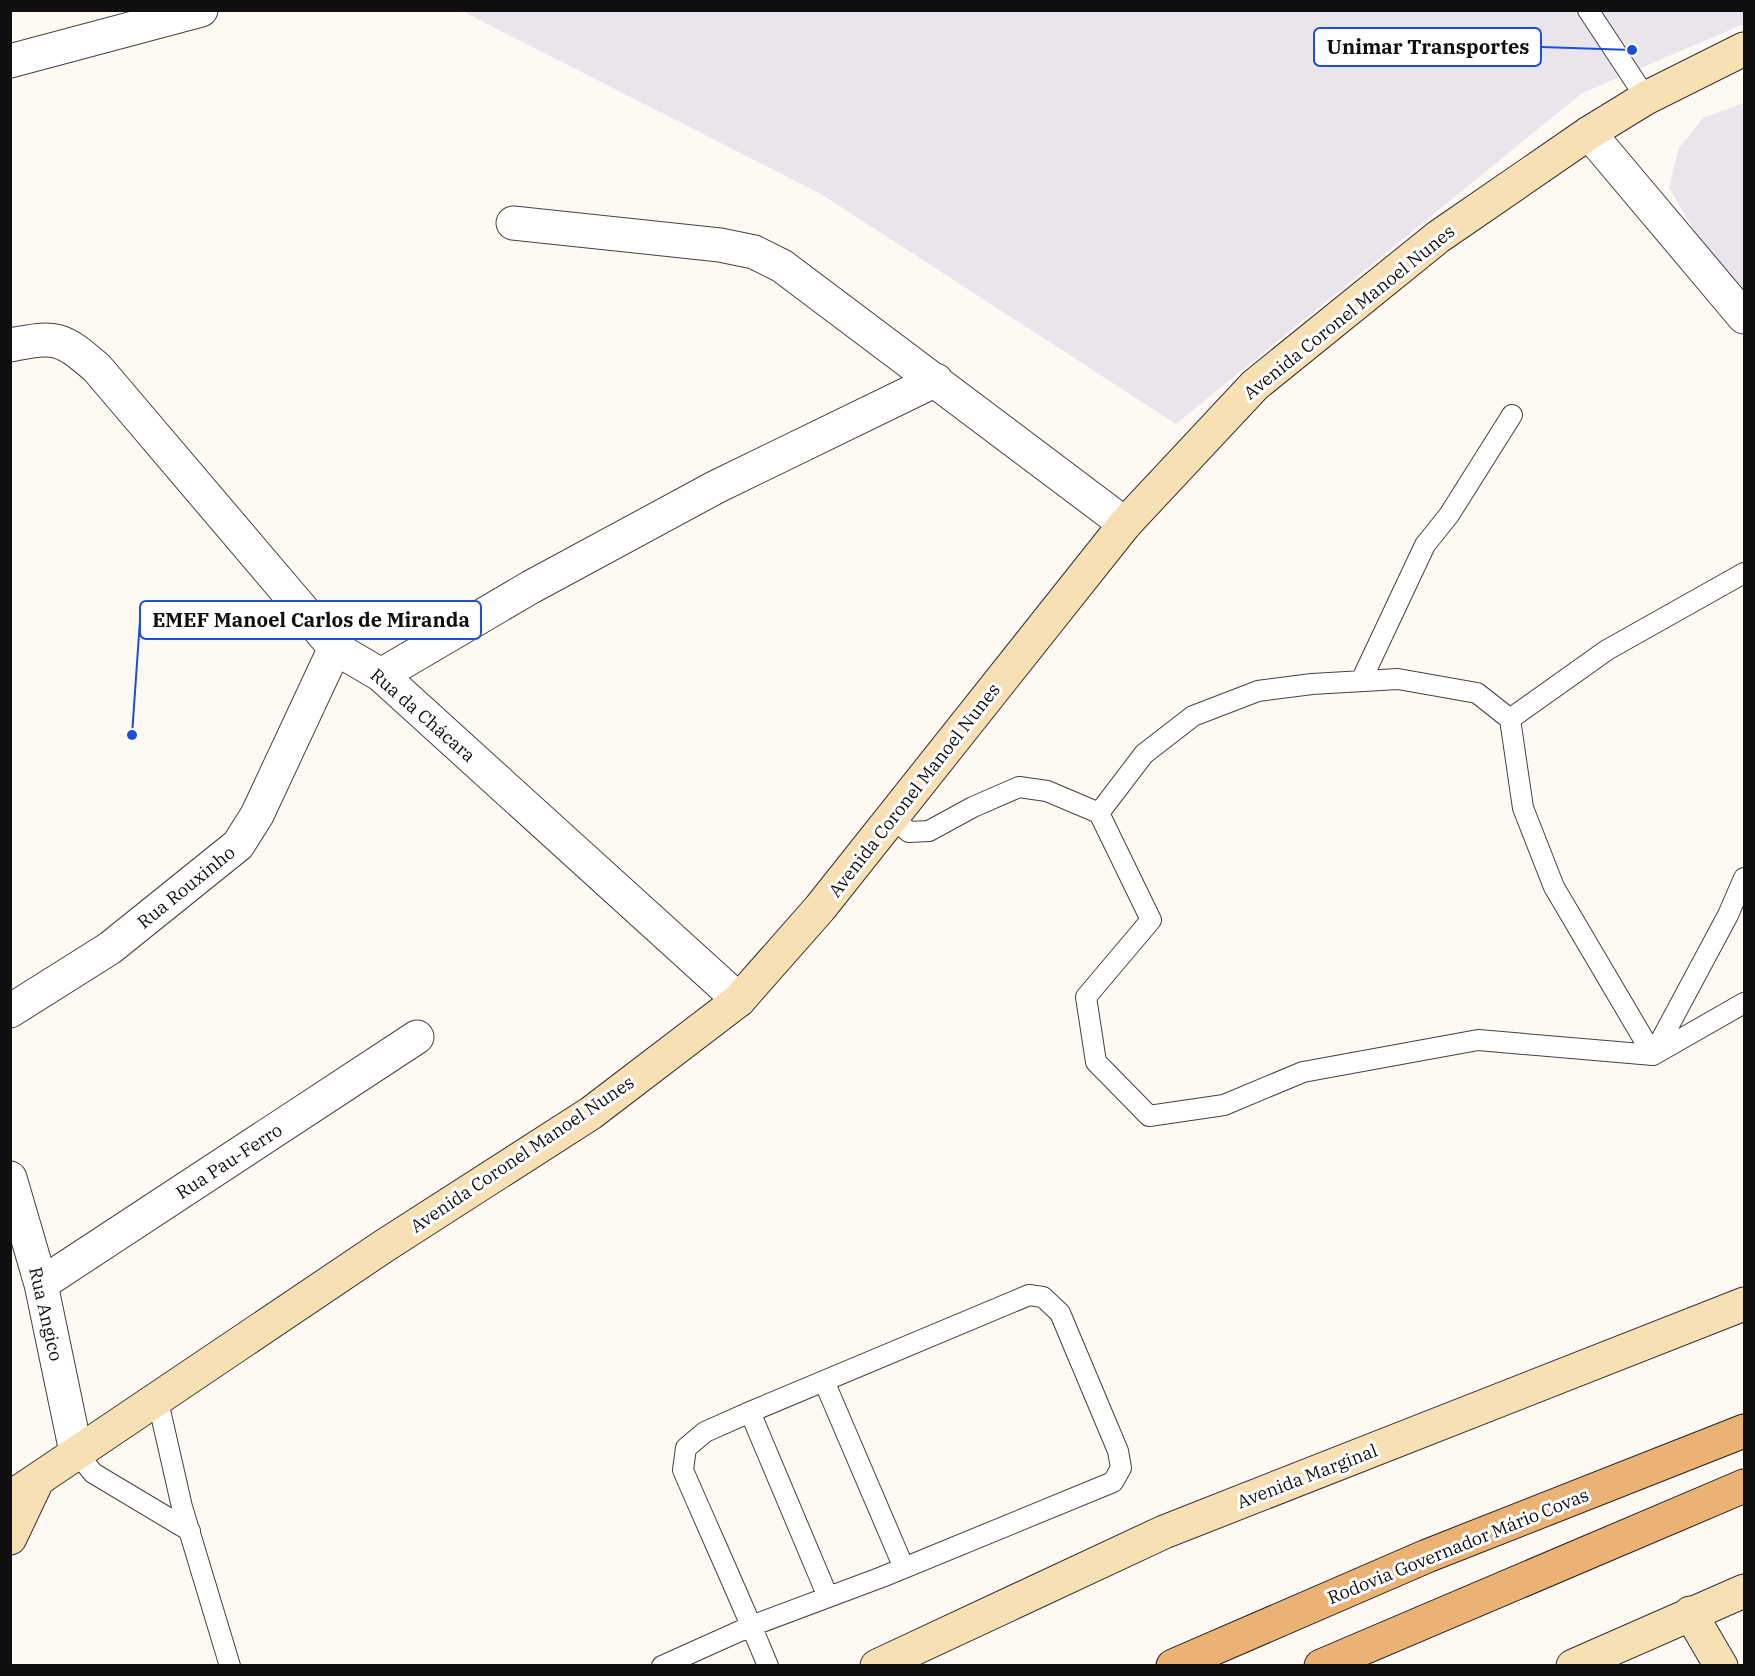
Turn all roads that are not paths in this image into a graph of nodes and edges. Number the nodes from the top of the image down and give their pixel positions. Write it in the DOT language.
graph roads {
  1 [pos="201,10"];
  2 [pos="1588,10"];
  3 [pos="1744,49"];
  4 [pos="10,62"];
  5 [pos="1646,98"];
  6 [pos="1589,133"];
  7 [pos="513,222"];
  8 [pos="1744,317"];
  9 [pos="10,345"];
  10 [pos="936,380"];
  11 [pos="1512,415"];
  12 [pos="1125,524"];
  13 [pos="1744,573"];
  14 [pos="335,648"];
  15 [pos="381,675"];
  16 [pos="1361,681"];
  17 [pos="1510,719"];
  18 [pos="1099,813"];
  19 [pos="891,817"];
  20 [pos="1744,878"];
  21 [pos="739,1000"];
  22 [pos="1744,1003"];
  23 [pos="10,1011"];
  24 [pos="417,1037"];
  25 [pos="1653,1055"];
  26 [pos="10,1178"];
  27 [pos="15,1217"];
  28 [pos="41,1284"];
  29 [pos="1744,1304"];
  30 [pos="824,1381"];
  31 [pos="157,1397"];
  32 [pos="750,1412"];
  33 [pos="1744,1431"];
  34 [pos="76,1452"];
  35 [pos="1744,1486"];
  36 [pos="24,1490"];
  37 [pos="190,1531"];
  38 [pos="10,1538"];
  39 [pos="904,1568"];
  40 [pos="1744,1591"];
  41 [pos="828,1597"];
  42 [pos="1690,1613"];
  43 [pos="751,1626"];
  44 [pos="230,1665"];
  45 [pos="662,1665"];
  46 [pos="768,1665"];
  47 [pos="877,1665"];
  48 [pos="1173,1665"];
  49 [pos="1321,1665"];
  50 [pos="1573,1665"];
  51 [pos="1722,1665"];
  1 -- 4 [label="street"];
  2 -- 5 [label="lane"];
  3 -- 5 [label="street, Avenida Coronel Manoel Nunes"];
  5 -- 6 [label="street, Avenida Coronel Manoel Nunes"];
  6 -- 8 [label="street"];
  6 -- 12 [label="street, Avenida Coronel Manoel Nunes"];
  7 -- 10 [label="street"];
  9 -- 14 [label="street, Rua da Chácara"];
  10 -- 12 [label="street"];
  10 -- 15 [label="street"];
  11 -- 16 [label="lane"];
  12 -- 19 [label="street, Avenida Coronel Manoel Nunes"];
  13 -- 17 [label="lane"];
  14 -- 15 [label="street, Rua da Chácara"];
  14 -- 23 [label="street, Rua Rouxinho"];
  15 -- 21 [label="street, Rua da Chácara"];
  16 -- 17 [label="lane"];
  16 -- 18 [label="lane"];
  17 -- 25 [label="lane"];
  18 -- 19 [label="lane"];
  18 -- 25 [label="lane"];
  19 -- 21 [label="street, Avenida Coronel Manoel Nunes"];
  20 -- 25 [label="lane"];
  21 -- 31 [label="street, Avenida Coronel Manoel Nunes"];
  22 -- 25 [label="lane"];
  24 -- 28 [label="street, Rua Pau-Ferro"];
  26 -- 27 [label="street, Rua Angico"];
  27 -- 28 [label="street, Rua Angico"];
  28 -- 34 [label="street, Rua Angico"];
  29 -- 47 [label="street, Avenida Marginal"];
  30 -- 32 [label="lane"];
  30 -- 39 [label="lane"];
  30 -- 39 [label="lane"];
  31 -- 34 [label="street, Avenida Coronel Manoel Nunes"];
  31 -- 37 [label="lane"];
  32 -- 41 [label="lane"];
  32 -- 43 [label="lane"];
  33 -- 48 [label="main road, Rodovia Governador Mário Covas"];
  34 -- 36 [label="street, Avenida Coronel Manoel Nunes"];
  34 -- 37 [label="lane"];
  35 -- 49 [label="main road"];
  36 -- 38 [label="street, Avenida Coronel Manoel Nunes"];
  37 -- 44 [label="lane"];
  39 -- 41 [label="lane"];
  40 -- 42 [label="street"];
  41 -- 43 [label="lane"];
  42 -- 50 [label="street"];
  42 -- 51 [label="street"];
  43 -- 45 [label="lane"];
  43 -- 46 [label="lane"];
}
